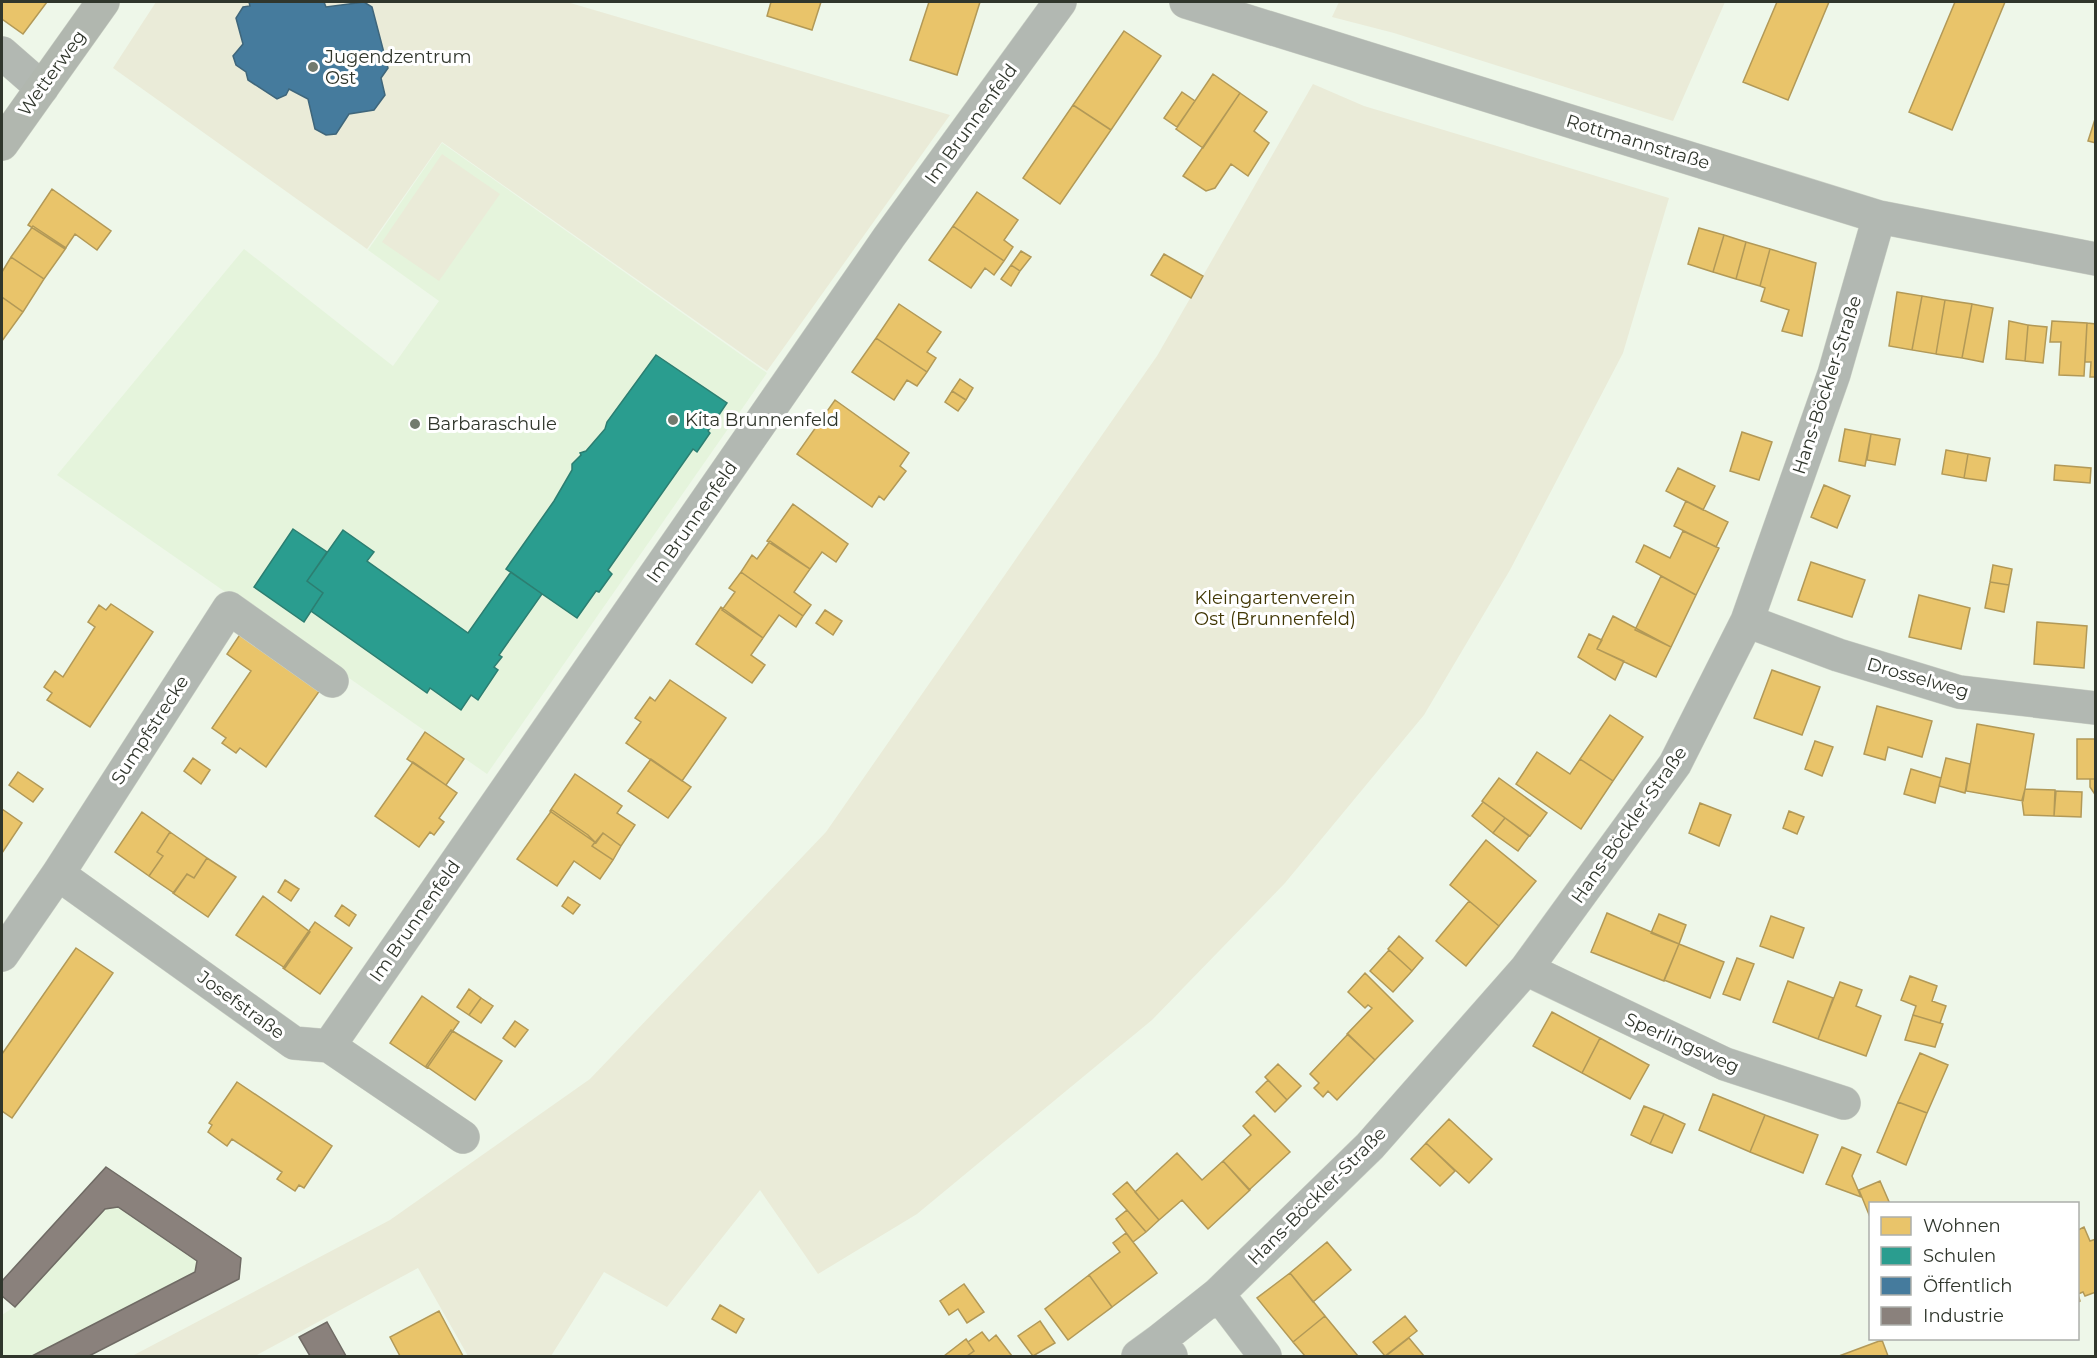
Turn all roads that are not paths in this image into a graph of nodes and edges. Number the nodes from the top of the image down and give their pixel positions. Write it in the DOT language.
graph roads {
  1 [pos="103,2"];
  2 [pos="1060,2"];
  3 [pos="1186,2"];
  4 [pos="2,53"];
  5 [pos="42,88"];
  6 [pos="2,144"];
  7 [pos="1880,217"];
  8 [pos="2096,260"];
  9 [pos="1747,621"];
  10 [pos="332,681"];
  11 [pos="2096,708"];
  12 [pos="58,874"];
  13 [pos="2,955"];
  14 [pos="1526,969"];
  15 [pos="329,1046"];
  16 [pos="1844,1103"];
  17 [pos="463,1137"];
  18 [pos="1218,1294"];
  19 [pos="1156,1351"];
  20 [pos="1265,1356"];
  1 -- 5 [label="street, Wetterweg"];
  2 -- 15 [label="street, Im Brunnenfeld"];
  3 -- 7 [label="street, Rottmannstraße"];
  4 -- 5 [label="street"];
  5 -- 6 [label="street, Wetterweg"];
  7 -- 8 [label="street, Rottmannstraße"];
  7 -- 9 [label="street, Hans-Böckler-Straße"];
  9 -- 11 [label="street, Drosselweg"];
  9 -- 14 [label="street, Hans-Böckler-Straße"];
  10 -- 12 [label="street, Sumpfstrecke"];
  12 -- 13 [label="street, Sumpfstrecke"];
  12 -- 15 [label="street, Josefstraße"];
  14 -- 16 [label="street, Sperlingsweg"];
  14 -- 18 [label="street, Hans-Böckler-Straße"];
  15 -- 17 [label="street, Josefstraße"];
  18 -- 19 [label="street, Hans-Böckler-Straße"];
  18 -- 20 [label="street"];
}
